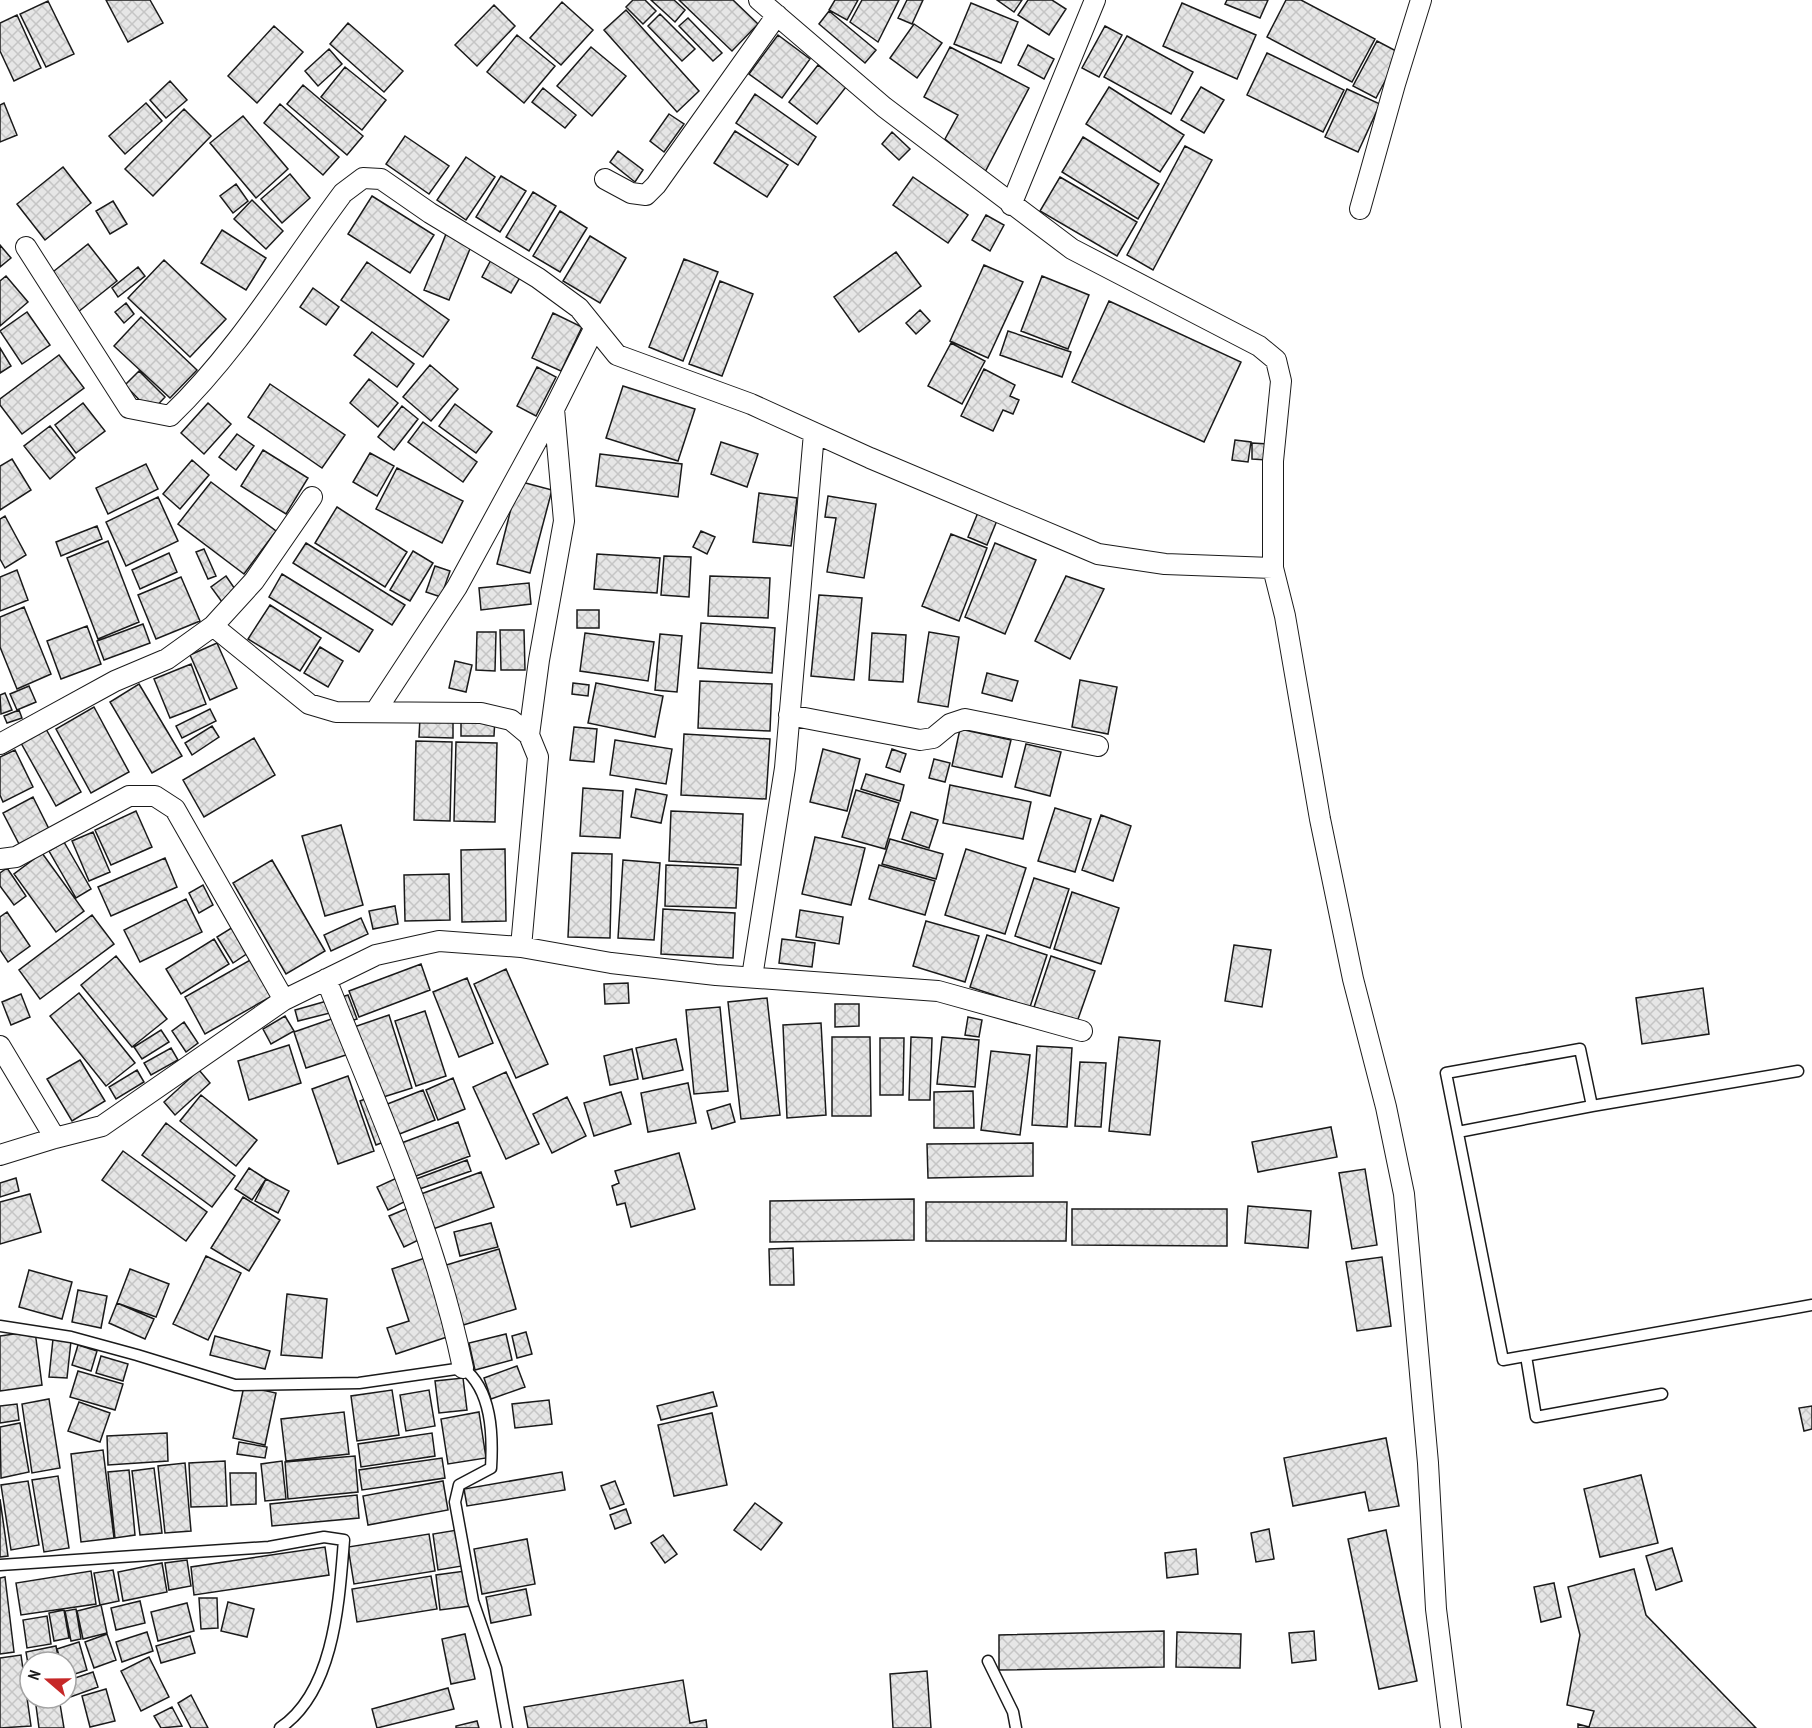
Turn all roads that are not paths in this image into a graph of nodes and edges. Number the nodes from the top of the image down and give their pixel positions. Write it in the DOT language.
graph roads {
  1 [pos="759,0"];
  2 [pos="1095,0"];
  3 [pos="1421,0"];
  4 [pos="777,15"];
  5 [pos="605,179"];
  6 [pos="1011,205"];
  7 [pos="1360,209"];
  8 [pos="26,247"];
  9 [pos="594,329"];
  10 [pos="554,409"];
  11 [pos="814,433"];
  12 [pos="312,497"];
  13 [pos="1274,568"];
  14 [pos="213,626"];
  15 [pos="375,712"];
  16 [pos="789,715"];
  17 [pos="529,735"];
  18 [pos="0,744"];
  19 [pos="1098,746"];
  20 [pos="0,858"];
  21 [pos="521,947"];
  22 [pos="752,977"];
  23 [pos="326,979"];
  24 [pos="284,1000"];
  25 [pos="1082,1031"];
  26 [pos="0,1046"];
  27 [pos="1798,1071"];
  28 [pos="1592,1106"];
  29 [pos="1458,1132"];
  30 [pos="55,1138"];
  31 [pos="0,1155"];
  32 [pos="1812,1305"];
  33 [pos="0,1326"];
  34 [pos="1526,1356"];
  35 [pos="463,1368"];
  36 [pos="1662,1394"];
  37 [pos="0,1565"];
  38 [pos="988,1661"];
  39 [pos="280,1728"];
  40 [pos="507,1728"];
  41 [pos="1016,1728"];
  42 [pos="1451,1728"];
  1 -- 4 [label="street"];
  2 -- 6 [label="street"];
  3 -- 7 [label="street"];
  4 -- 5 [label="street"];
  4 -- 6 [label="street"];
  6 -- 13 [label="street"];
  8 -- 9 [label="street"];
  9 -- 10 [label="street"];
  9 -- 11 [label="street"];
  10 -- 15 [label="street"];
  10 -- 17 [label="street"];
  11 -- 13 [label="street"];
  11 -- 16 [label="street"];
  12 -- 14 [label="street"];
  13 -- 42 [label="street"];
  14 -- 15 [label="street"];
  14 -- 18 [label="street"];
  15 -- 17 [label="street"];
  16 -- 19 [label="street"];
  16 -- 22 [label="street"];
  17 -- 21 [label="street"];
  20 -- 24 [label="street"];
  21 -- 22 [label="street"];
  21 -- 23 [label="street"];
  22 -- 25 [label="street"];
  23 -- 24 [label="street"];
  23 -- 35 [label="street"];
  24 -- 30 [label="street"];
  26 -- 30 [label="street"];
  27 -- 28 [label="lane"];
  28 -- 29 [label="lane"];
  28 -- 29 [label="lane"];
  29 -- 34 [label="lane"];
  30 -- 31 [label="street"];
  32 -- 34 [label="lane"];
  33 -- 35 [label="lane"];
  34 -- 36 [label="lane"];
  35 -- 40 [label="lane"];
  37 -- 39 [label="lane"];
  38 -- 41 [label="lane"];
}
